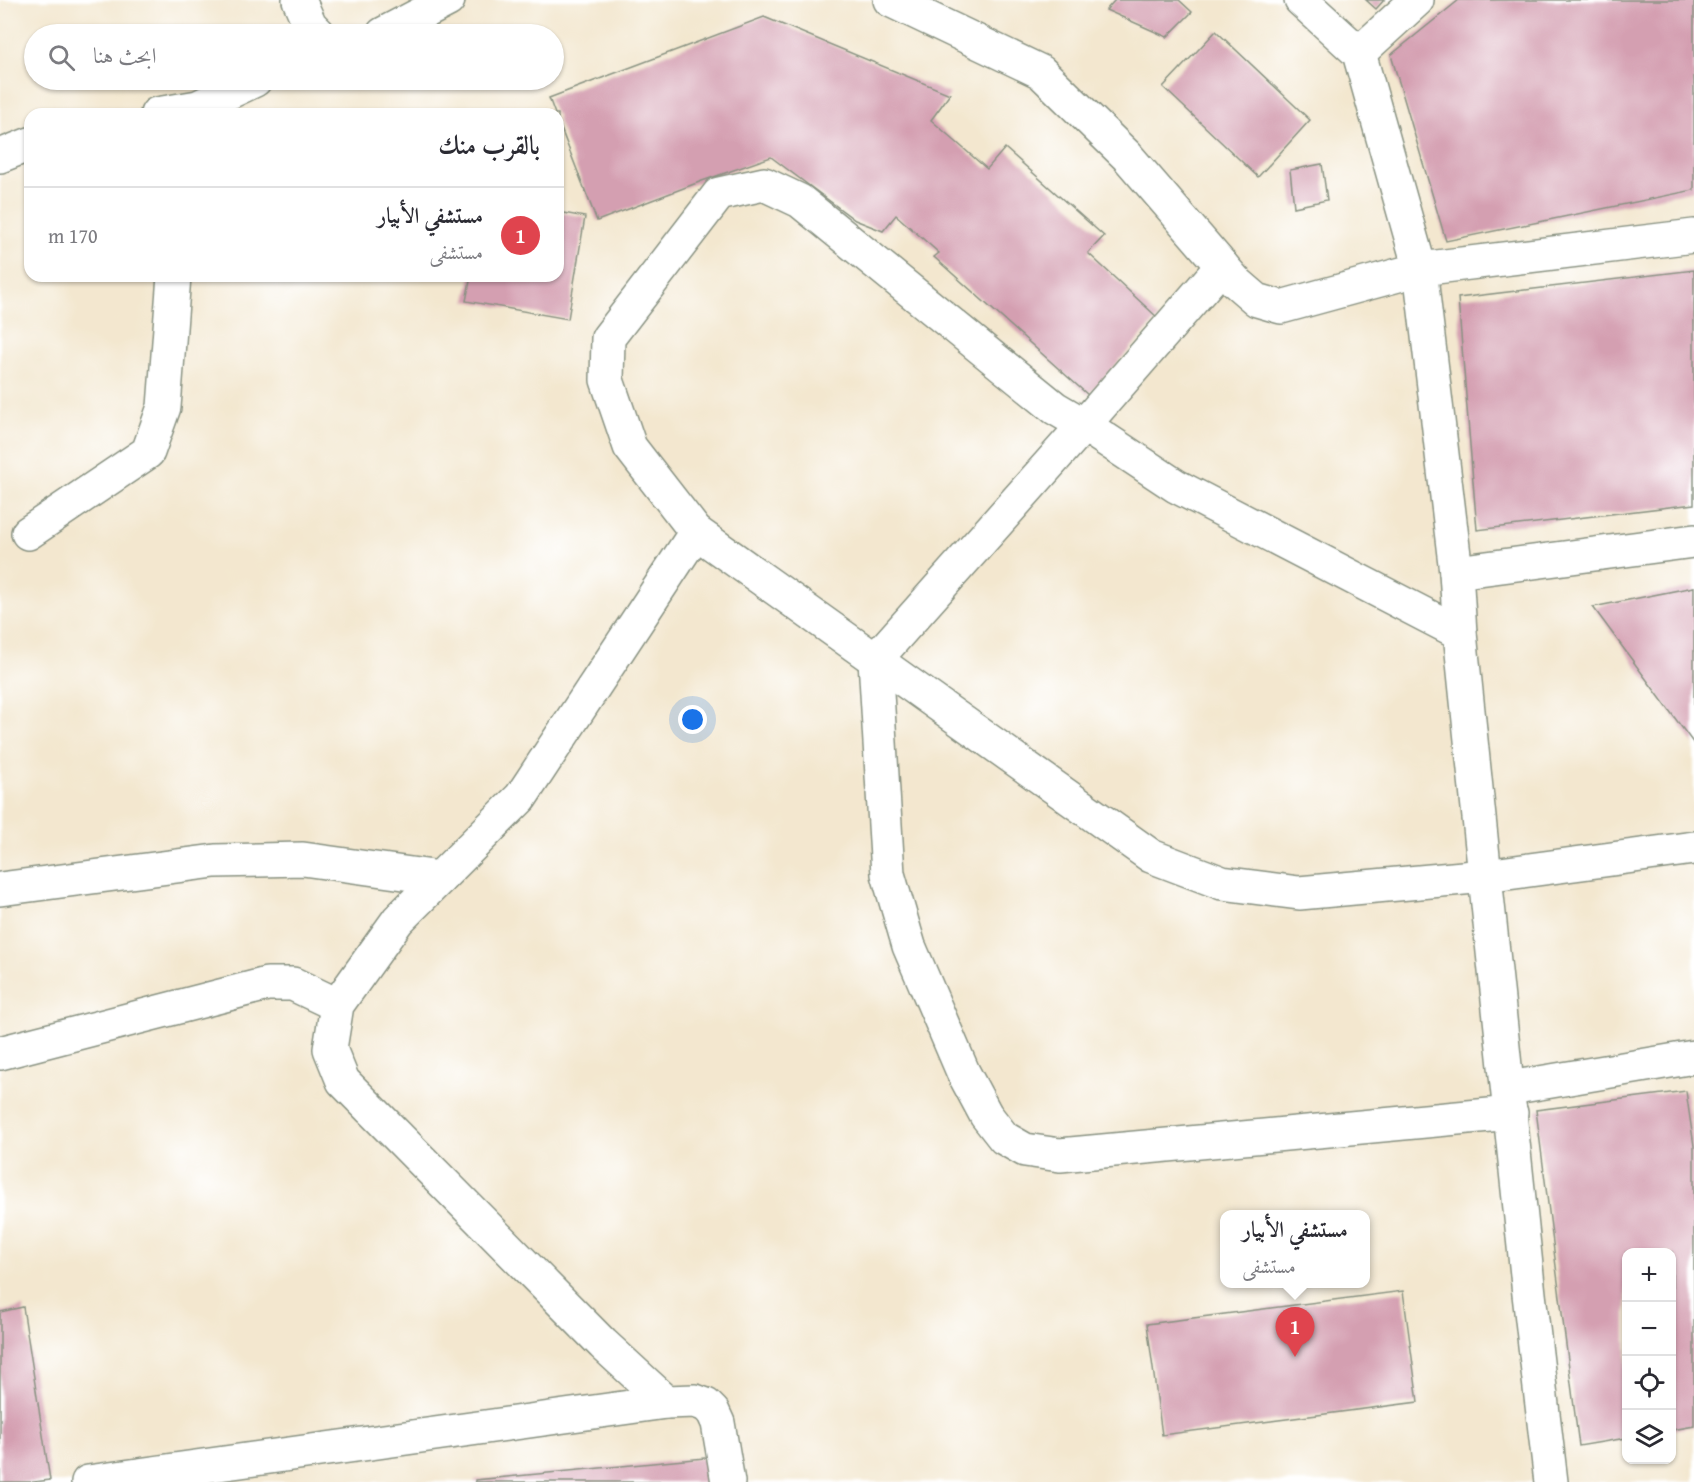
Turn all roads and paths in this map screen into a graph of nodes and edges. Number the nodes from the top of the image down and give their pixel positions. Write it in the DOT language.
graph roads {
  1 [pos="448,0"];
  2 [pos="890,0"];
  3 [pos="1301,0"];
  4 [pos="1417,0"];
  5 [pos="402,24"];
  6 [pos="1359,53"];
  7 [pos="236,90"];
  8 [pos="201,108"];
  9 [pos="24,146"];
  10 [pos="0,156"];
  11 [pos="1694,236"];
  12 [pos="1222,266"];
  13 [pos="1420,269"];
  14 [pos="174,282"];
  15 [pos="1084,425"];
  16 [pos="696,532"];
  17 [pos="28,533"];
  18 [pos="1694,540"];
  19 [pos="1456,572"];
  20 [pos="1460,633"];
  21 [pos="875,660"];
  22 [pos="1694,848"];
  23 [pos="1485,876"];
  24 [pos="440,878"];
  25 [pos="0,889"];
  26 [pos="337,1005"];
  27 [pos="0,1053"];
  28 [pos="1694,1057"];
  29 [pos="1510,1101"];
  30 [pos="666,1402"];
  31 [pos="88,1482"];
  32 [pos="728,1482"];
  33 [pos="1551,1482"];
  1 -- 5 [label="street"];
  2 -- 12 [label="street"];
  3 -- 6 [label="street"];
  4 -- 6 [label="street"];
  6 -- 13 [label="street"];
  7 -- 8 [label="street"];
  9 -- 10 [label="street"];
  11 -- 13 [label="street"];
  12 -- 13 [label="street"];
  12 -- 15 [label="street"];
  13 -- 19 [label="street"];
  14 -- 17 [label="street"];
  15 -- 16 [label="street"];
  15 -- 20 [label="street"];
  15 -- 21 [label="street"];
  16 -- 21 [label="street"];
  16 -- 24 [label="street"];
  18 -- 19 [label="street"];
  19 -- 20 [label="street"];
  20 -- 23 [label="street"];
  21 -- 23 [label="street"];
  21 -- 29 [label="street"];
  22 -- 23 [label="street"];
  23 -- 29 [label="street"];
  24 -- 25 [label="street"];
  24 -- 26 [label="street"];
  26 -- 27 [label="street"];
  26 -- 30 [label="street"];
  28 -- 29 [label="street"];
  29 -- 33 [label="street"];
  30 -- 31 [label="street"];
  30 -- 32 [label="street"];
}
